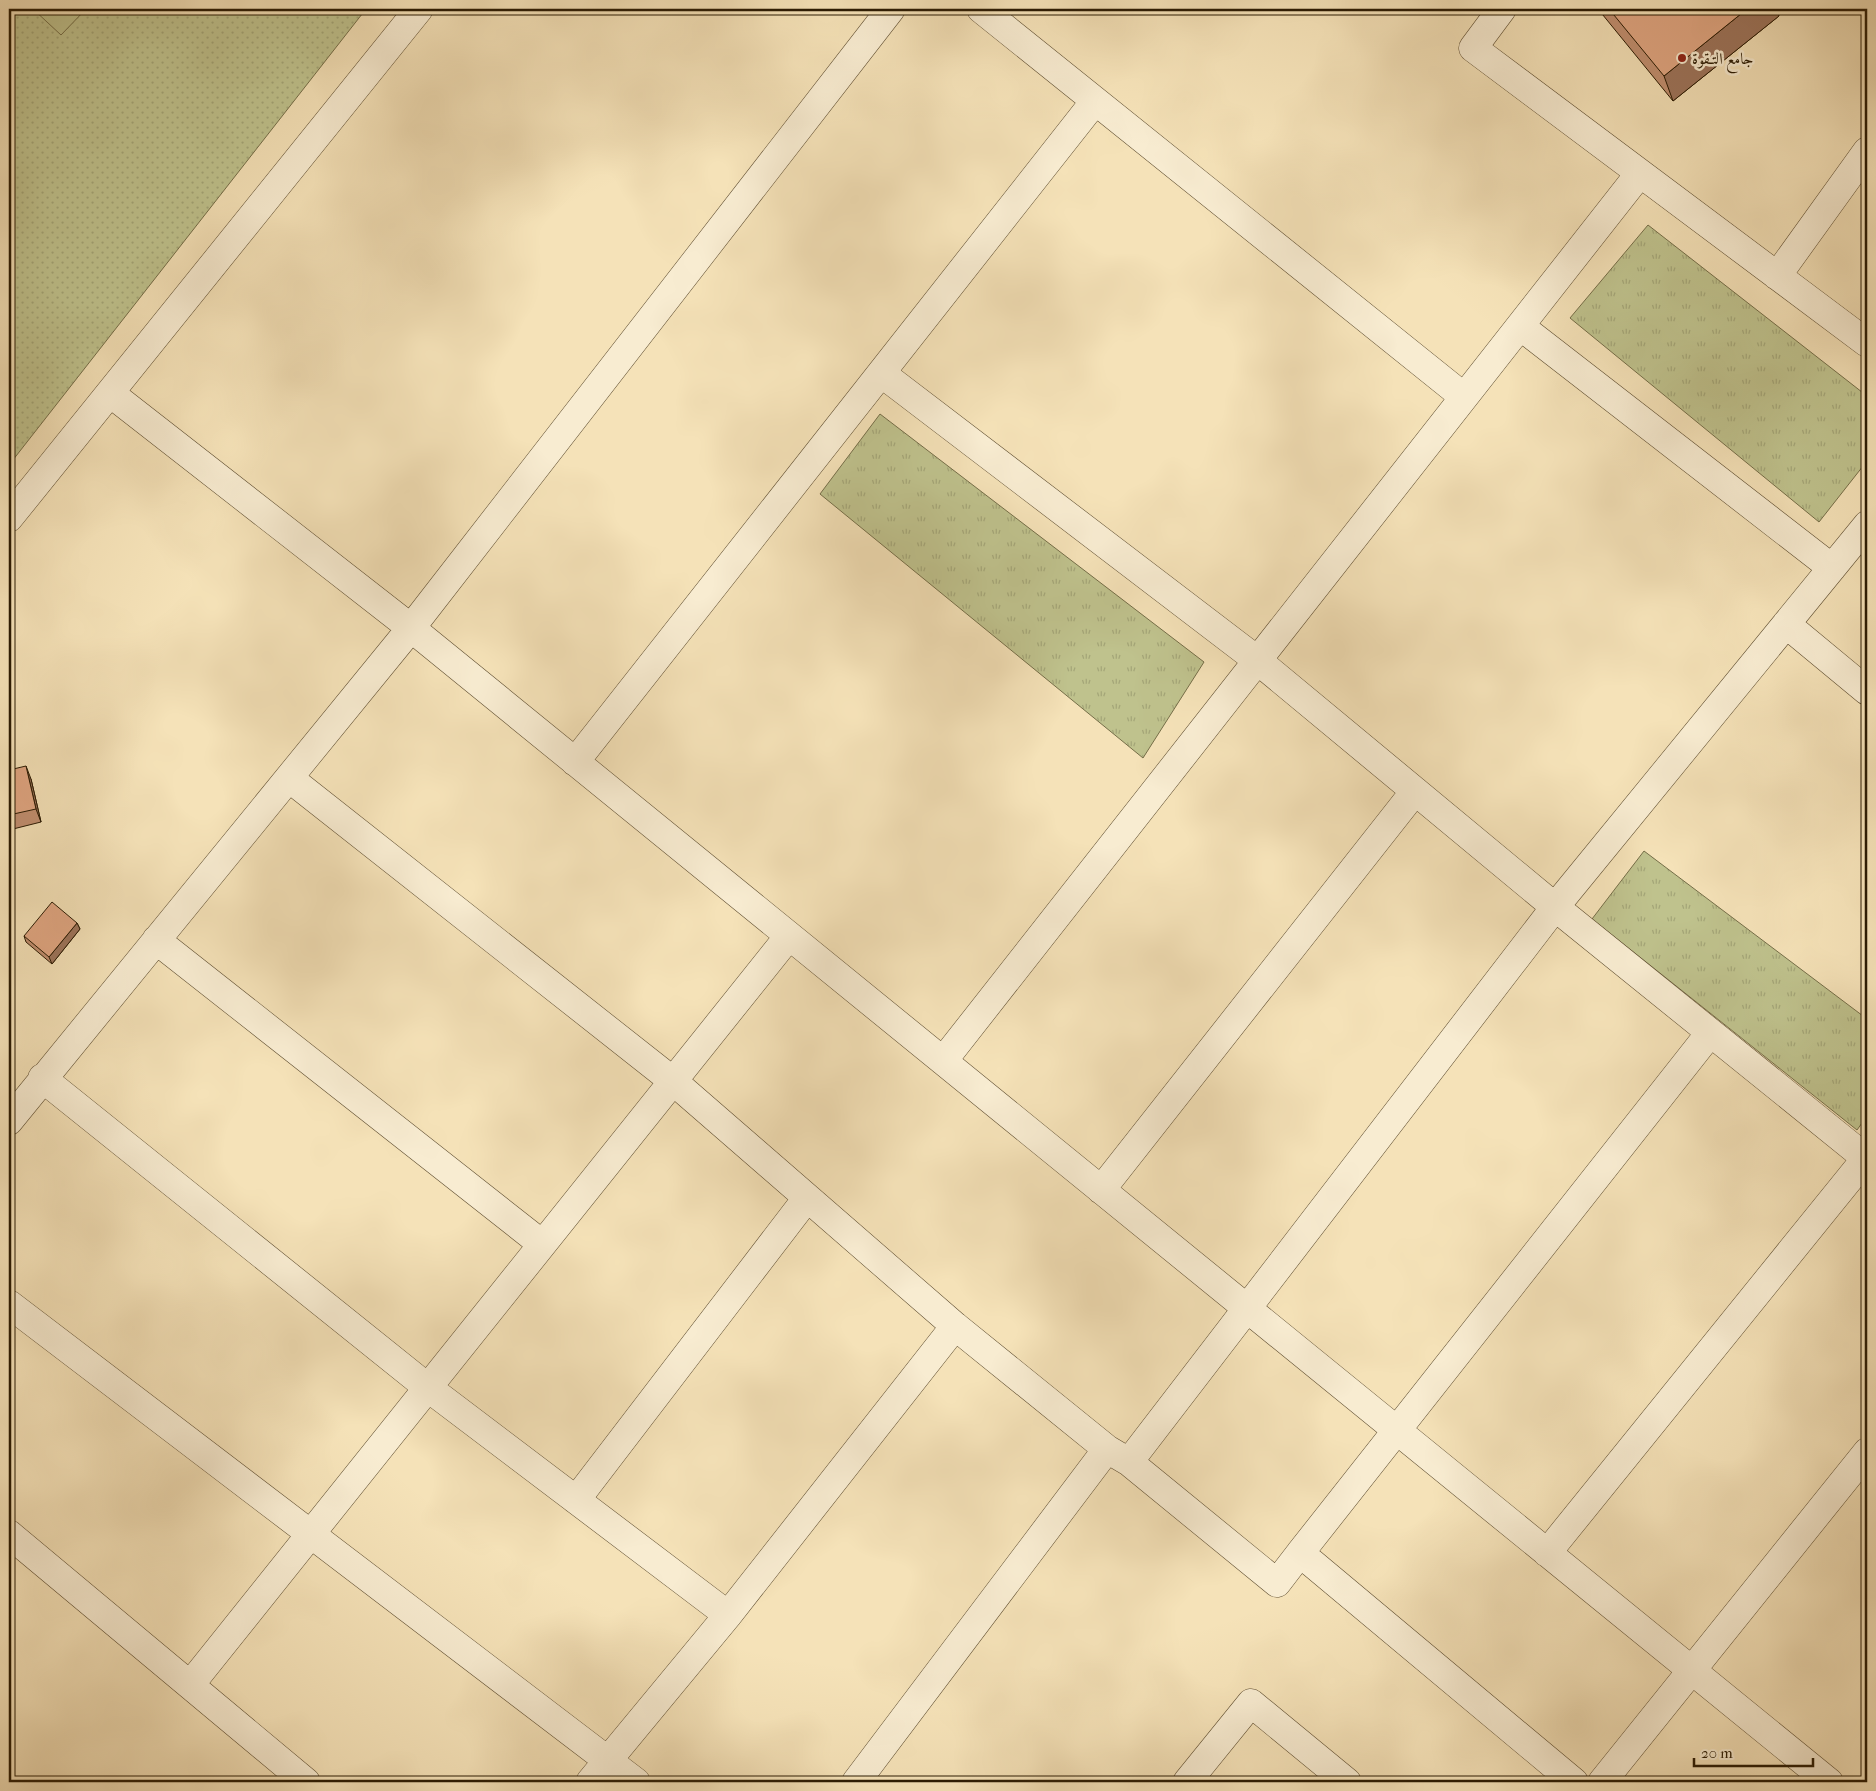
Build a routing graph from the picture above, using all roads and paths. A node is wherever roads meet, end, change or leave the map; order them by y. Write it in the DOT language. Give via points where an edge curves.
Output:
graph roads {
  1 [pos="418,9"];
  2 [pos="891,9"];
  3 [pos="981,9"];
  4 [pos="1502,9"];
  5 [pos="1095,101"];
  6 [pos="1867,151"];
  7 [pos="1640,173"];
  8 [pos="1777,276"];
  9 [pos="1520,326"];
  10 [pos="1867,343"];
  11 [pos="881,373"];
  12 [pos="110,393"];
  13 [pos="1464,397"];
  14 [pos="9,518"];
  15 [pos="1867,525"];
  16 [pos="1832,568"];
  17 [pos="1786,624"];
  18 [pos="411,628"];
  19 [pos="1257,660"];
  20 [pos="1867,690"];
  21 [pos="576,762"];
  22 [pos="289,778"];
  23 [pos="1415,792"];
  24 [pos="1555,907"];
  25 [pos="789,936"];
  26 [pos="156,940"];
  27 [pos="1710,1032"];
  28 [pos="943,1061"];
  29 [pos="42,1078"];
  30 [pos="673,1081"];
  31 [pos="9,1121"];
  32 [pos="1867,1158"];
  33 [pos="1101,1190"];
  34 [pos="807,1198"];
  35 [pos="542,1244"];
  36 [pos="9,1304"];
  37 [pos="1247,1309"];
  38 [pos="956,1326"];
  39 [pos="427,1388"];
  40 [pos="1397,1431"];
  41 [pos="1867,1452"];
  42 [pos="1118,1456"];
  43 [pos="576,1500"];
  44 [pos="9,1534"];
  45 [pos="311,1534"];
  46 [pos="1300,1553"];
  47 [pos="1547,1553"];
  48 [pos="728,1615"];
  49 [pos="1692,1671"];
  50 [pos="190,1685"];
  51 [pos="607,1760"];
  52 [pos="306,1782"];
  53 [pos="590,1782"];
  54 [pos="636,1782"];
  55 [pos="856,1782"];
  56 [pos="1187,1782"];
  57 [pos="1348,1782"];
  58 [pos="1574,1782"];
  59 [pos="1602,1782"];
  60 [pos="1829,1782"];
  1 -- 12 [label="street"];
  2 -- 18 [label="street"];
  3 -- 5 [label="street"];
  4 -- 7 [label="street" via="1473,48"];
  5 -- 11 [label="street"];
  5 -- 13 [label="street"];
  6 -- 8 [label="street"];
  7 -- 8 [label="street"];
  7 -- 9 [label="street"];
  8 -- 10 [label="street"];
  9 -- 13 [label="street"];
  9 -- 16 [label="street"];
  11 -- 19 [label="street"];
  11 -- 21 [label="street"];
  12 -- 14 [label="street"];
  12 -- 18 [label="street"];
  13 -- 19 [label="street"];
  15 -- 16 [label="street"];
  16 -- 17 [label="street"];
  17 -- 20 [label="street"];
  17 -- 24 [label="street"];
  18 -- 21 [label="street"];
  18 -- 22 [label="street"];
  19 -- 23 [label="street"];
  19 -- 28 [label="street"];
  21 -- 25 [label="street"];
  22 -- 26 [label="street"];
  22 -- 30 [label="street"];
  23 -- 24 [label="street"];
  23 -- 33 [label="street"];
  24 -- 27 [label="street"];
  24 -- 37 [label="street"];
  25 -- 28 [label="street"];
  25 -- 30 [label="street"];
  26 -- 29 [label="street"];
  26 -- 35 [label="street"];
  27 -- 32 [label="street"];
  27 -- 40 [label="street"];
  28 -- 33 [label="street"];
  29 -- 31 [label="street"];
  29 -- 39 [label="street"];
  30 -- 34 [label="street"];
  30 -- 35 [label="street"];
  32 -- 47 [label="street"];
  33 -- 37 [label="street"];
  34 -- 38 [label="street"];
  34 -- 43 [label="street"];
  35 -- 39 [label="street"];
  36 -- 45 [label="street"];
  37 -- 40 [label="street"];
  37 -- 42 [label="street"];
  38 -- 42 [label="street"];
  38 -- 48 [label="street"];
  39 -- 43 [label="street"];
  39 -- 45 [label="street"];
  40 -- 46 [label="street"];
  40 -- 47 [label="street"];
  41 -- 49 [label="street"];
  42 -- 46 [label="street" via="1277,1583"];
  42 -- 55 [label="street"];
  43 -- 48 [label="street"];
  44 -- 50 [label="street"];
  45 -- 50 [label="street"];
  45 -- 51 [label="street"];
  46 -- 58 [label="street"];
  47 -- 49 [label="street"];
  48 -- 51 [label="street"];
  49 -- 59 [label="street"];
  49 -- 60 [label="street"];
  50 -- 52 [label="street"];
  51 -- 53 [label="street"];
  51 -- 54 [label="street"];
  56 -- 57 [label="street" via="1251,1703"];
}
